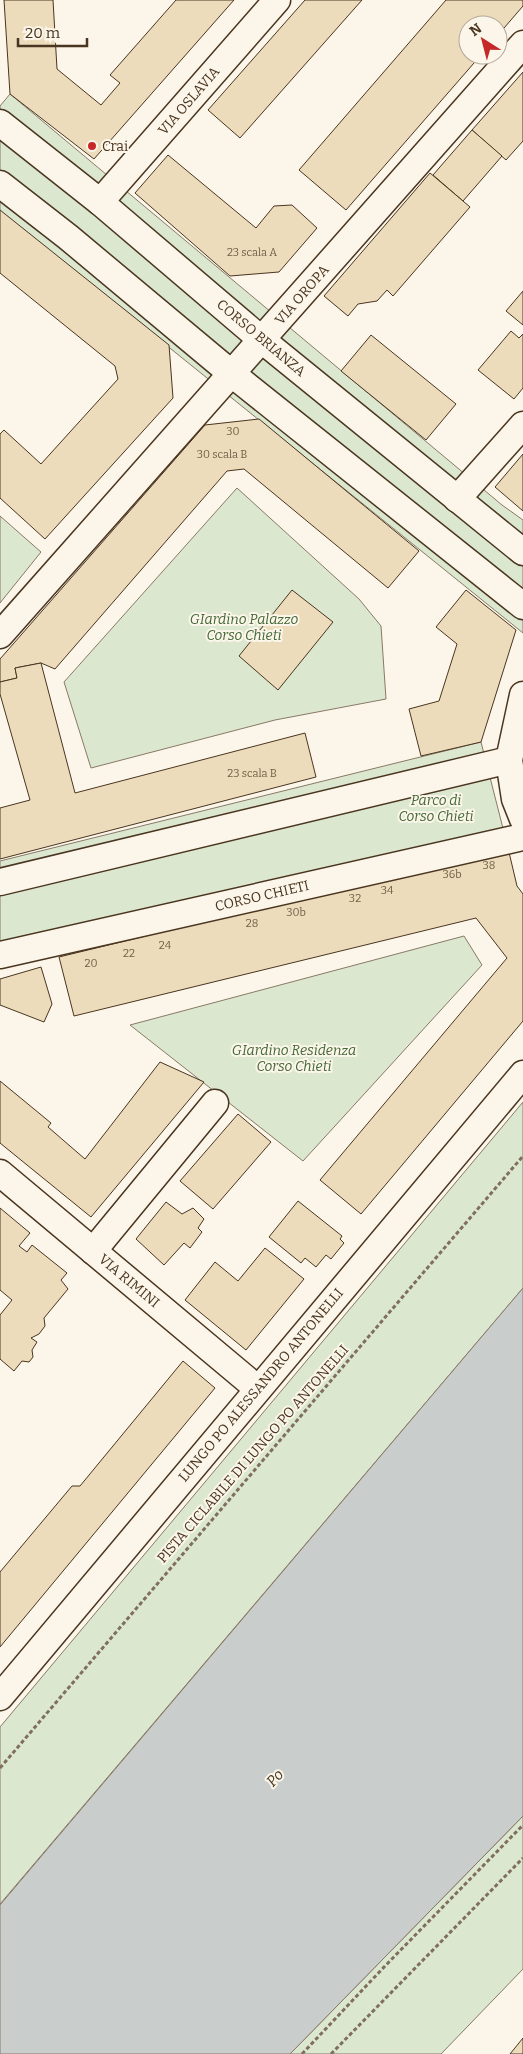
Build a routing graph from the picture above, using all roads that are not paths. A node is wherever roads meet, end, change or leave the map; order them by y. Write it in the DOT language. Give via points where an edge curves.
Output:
graph roads {
  1 [pos="277,0"];
  2 [pos="523,44"];
  3 [pos="0,123"];
  4 [pos="0,184"];
  5 [pos="100,202"];
  6 [pos="262,340"];
  7 [pos="232,374"];
  8 [pos="523,425"];
  9 [pos="457,499"];
  10 [pos="523,552"];
  11 [pos="523,606"];
  12 [pos="0,635"];
  13 [pos="523,695"];
  14 [pos="509,760"];
  15 [pos="523,819"];
  16 [pos="523,837"];
  17 [pos="0,882"];
  18 [pos="0,955"];
  19 [pos="523,1074"];
  20 [pos="215,1102"];
  21 [pos="0,1173"];
  22 [pos="93,1251"];
  23 [pos="258,1389"];
  24 [pos="0,1697"];
  1 -- 5 [label="street, VIA OSLAVIA"];
  2 -- 6 [label="street, VIA OROPA"];
  3 -- 5 [label="street, CORSO BRIANZA"];
  4 -- 7 [label="street"];
  5 -- 6 [label="street, CORSO BRIANZA"];
  6 -- 7 [label="street, VIA OROPA"];
  6 -- 9 [label="street, CORSO BRIANZA"];
  7 -- 11 [label="street"];
  7 -- 12 [label="street, VIA OROPA"];
  8 -- 9 [label="street"];
  9 -- 10 [label="street, CORSO BRIANZA"];
  13 -- 14 [label="street"];
  14 -- 15 [label="street" via="515,799"];
  14 -- 17 [label="street"];
  16 -- 18 [label="street, CORSO CHIETI"];
  19 -- 23 [label="street, LUNGO PO ALESSANDRO ANTONELLI"];
  20 -- 22 [label="street"];
  21 -- 22 [label="street, VIA RIMINI"];
  22 -- 23 [label="street, VIA RIMINI"];
  23 -- 24 [label="street, LUNGO PO ALESSANDRO ANTONELLI"];
}
